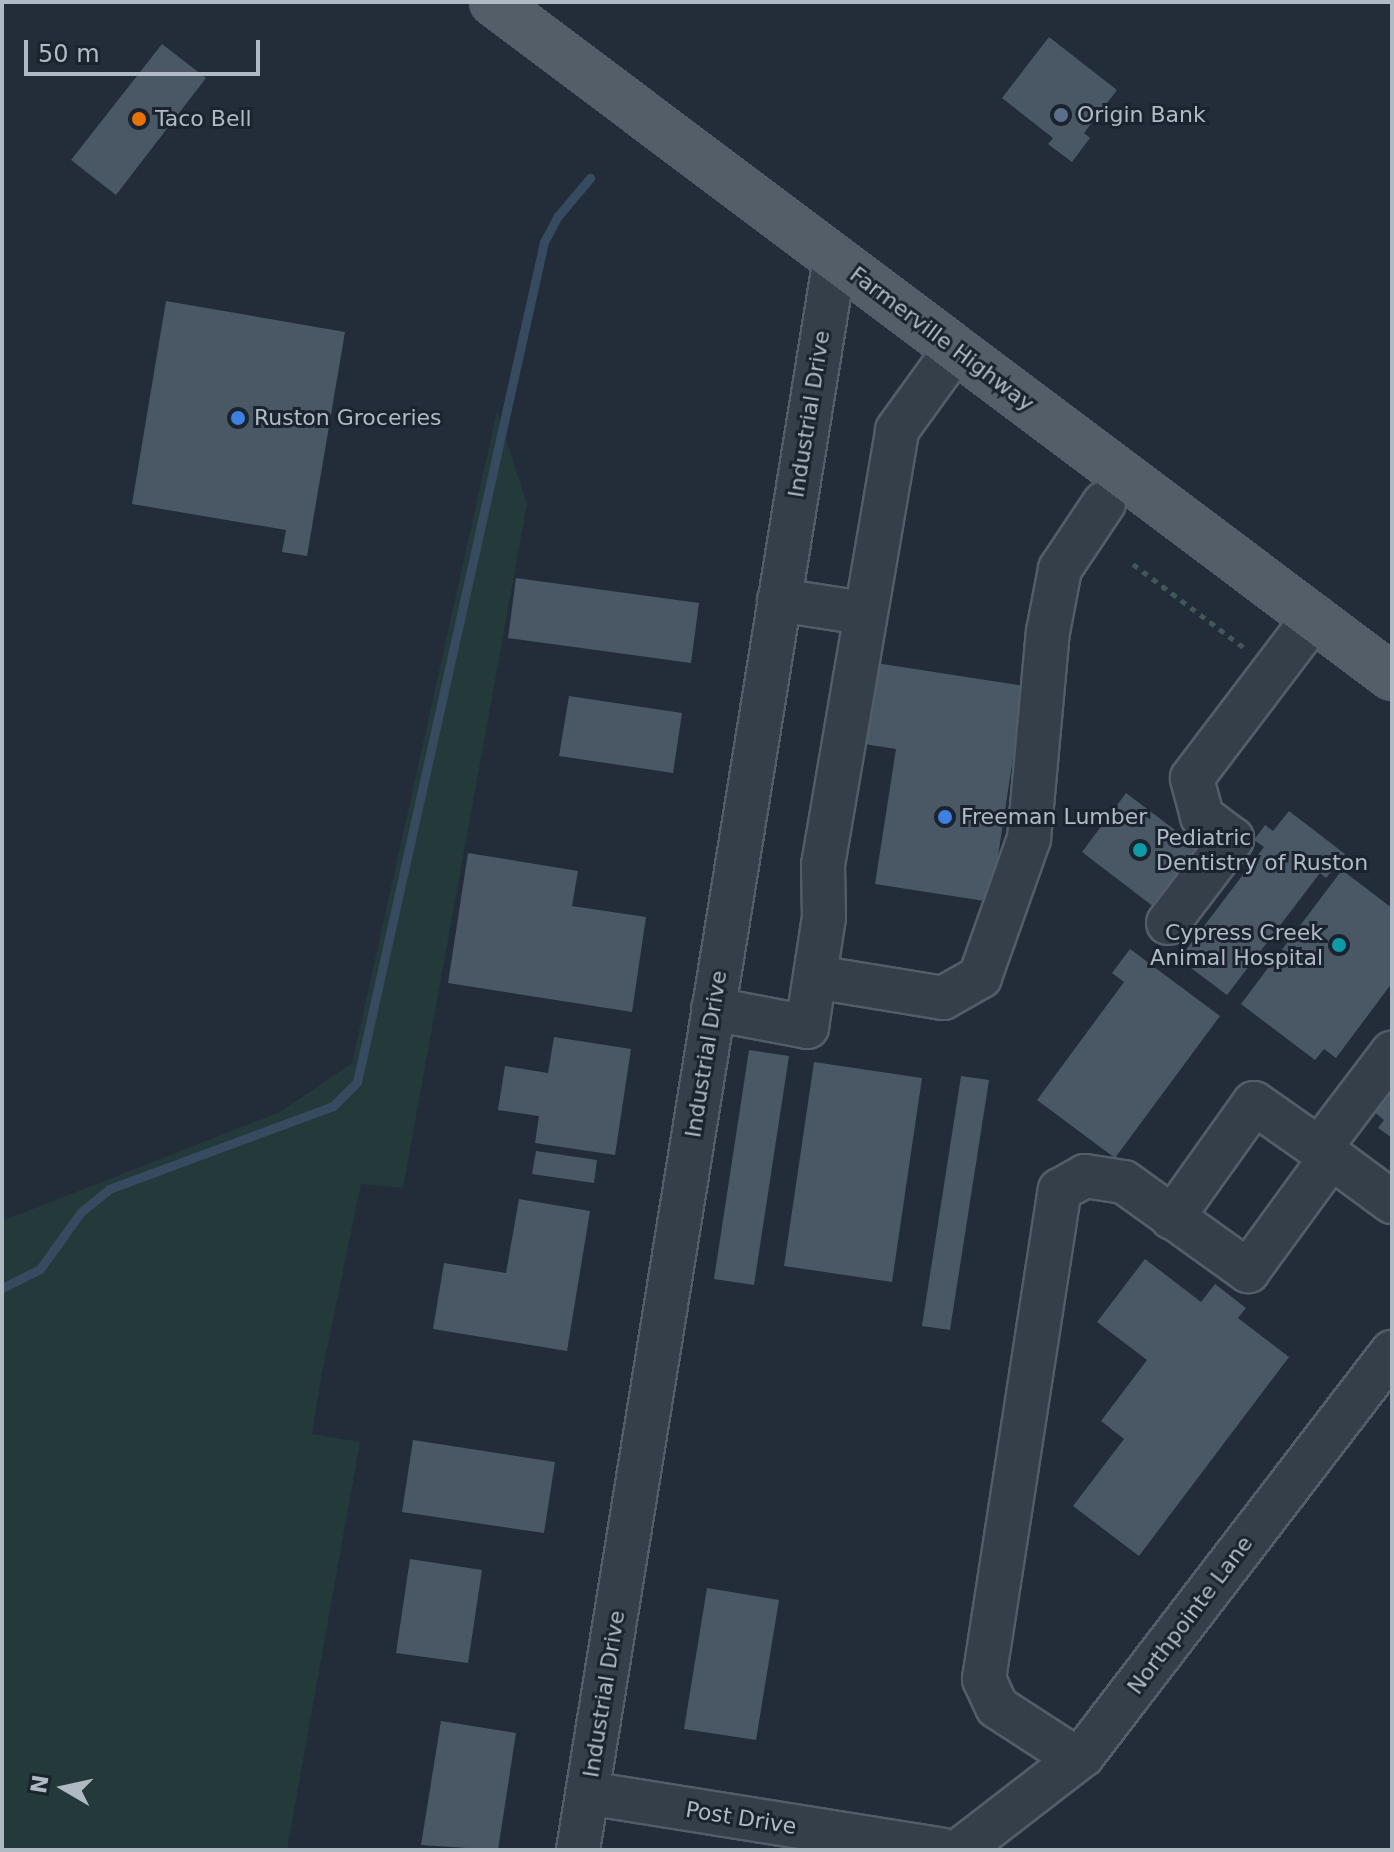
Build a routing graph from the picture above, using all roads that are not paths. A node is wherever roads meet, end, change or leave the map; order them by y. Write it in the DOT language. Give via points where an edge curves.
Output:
graph roads {
  1 [pos="493,2"];
  2 [pos="835,258"];
  3 [pos="955,350"];
  4 [pos="1104,503"];
  5 [pos="779,600"];
  6 [pos="863,613"];
  7 [pos="1314,617"];
  8 [pos="1392,677"];
  9 [pos="1168,923"];
  10 [pos="815,977"];
  11 [pos="713,1009"];
  12 [pos="1392,1053"];
  13 [pos="1325,1153"];
  14 [pos="1392,1202"];
  15 [pos="1172,1218"];
  16 [pos="1392,1352"];
  17 [pos="1077,1759"];
  18 [pos="588,1793"];
  19 [pos="578,1850"];
  20 [pos="942,1850"];
  21 [pos="960,1850"];
  1 -- 2 [label="main road, Farmerville Highway"];
  2 -- 3 [label="main road, Farmerville Highway"];
  2 -- 5 [label="street, Industrial Drive"];
  3 -- 6 [label="street" via="897,430"];
  3 -- 7 [label="main road, Farmerville Highway"];
  4 -- 10 [label="street" via="1060,569 1048,632 1029,839 980,977 943,998"];
  5 -- 6 [label="street"];
  5 -- 11 [label="street, Industrial Drive"];
  6 -- 10 [label="street" via="823,865 824,917"];
  7 -- 8 [label="main road, Farmerville Highway"];
  7 -- 9 [label="street" via="1192,778 1202,816 1232,839"];
  10 -- 11 [label="street" via="807,1027"];
  11 -- 18 [label="street, Industrial Drive"];
  12 -- 13 [label="street"];
  13 -- 14 [label="street"];
  13 -- 15 [label="street" via="1254,1103"];
  13 -- 15 [label="street" via="1248,1271"];
  15 -- 17 [label="street" via="1124,1182 1098,1176 1071,1181 1060,1190 1055,1205 984,1679 997,1707"];
  16 -- 17 [label="street, Northpointe Lane"];
  17 -- 21 [label="street, Northpointe Lane"];
  18 -- 19 [label="street, Industrial Drive"];
  18 -- 20 [label="street, Post Drive"];
}
